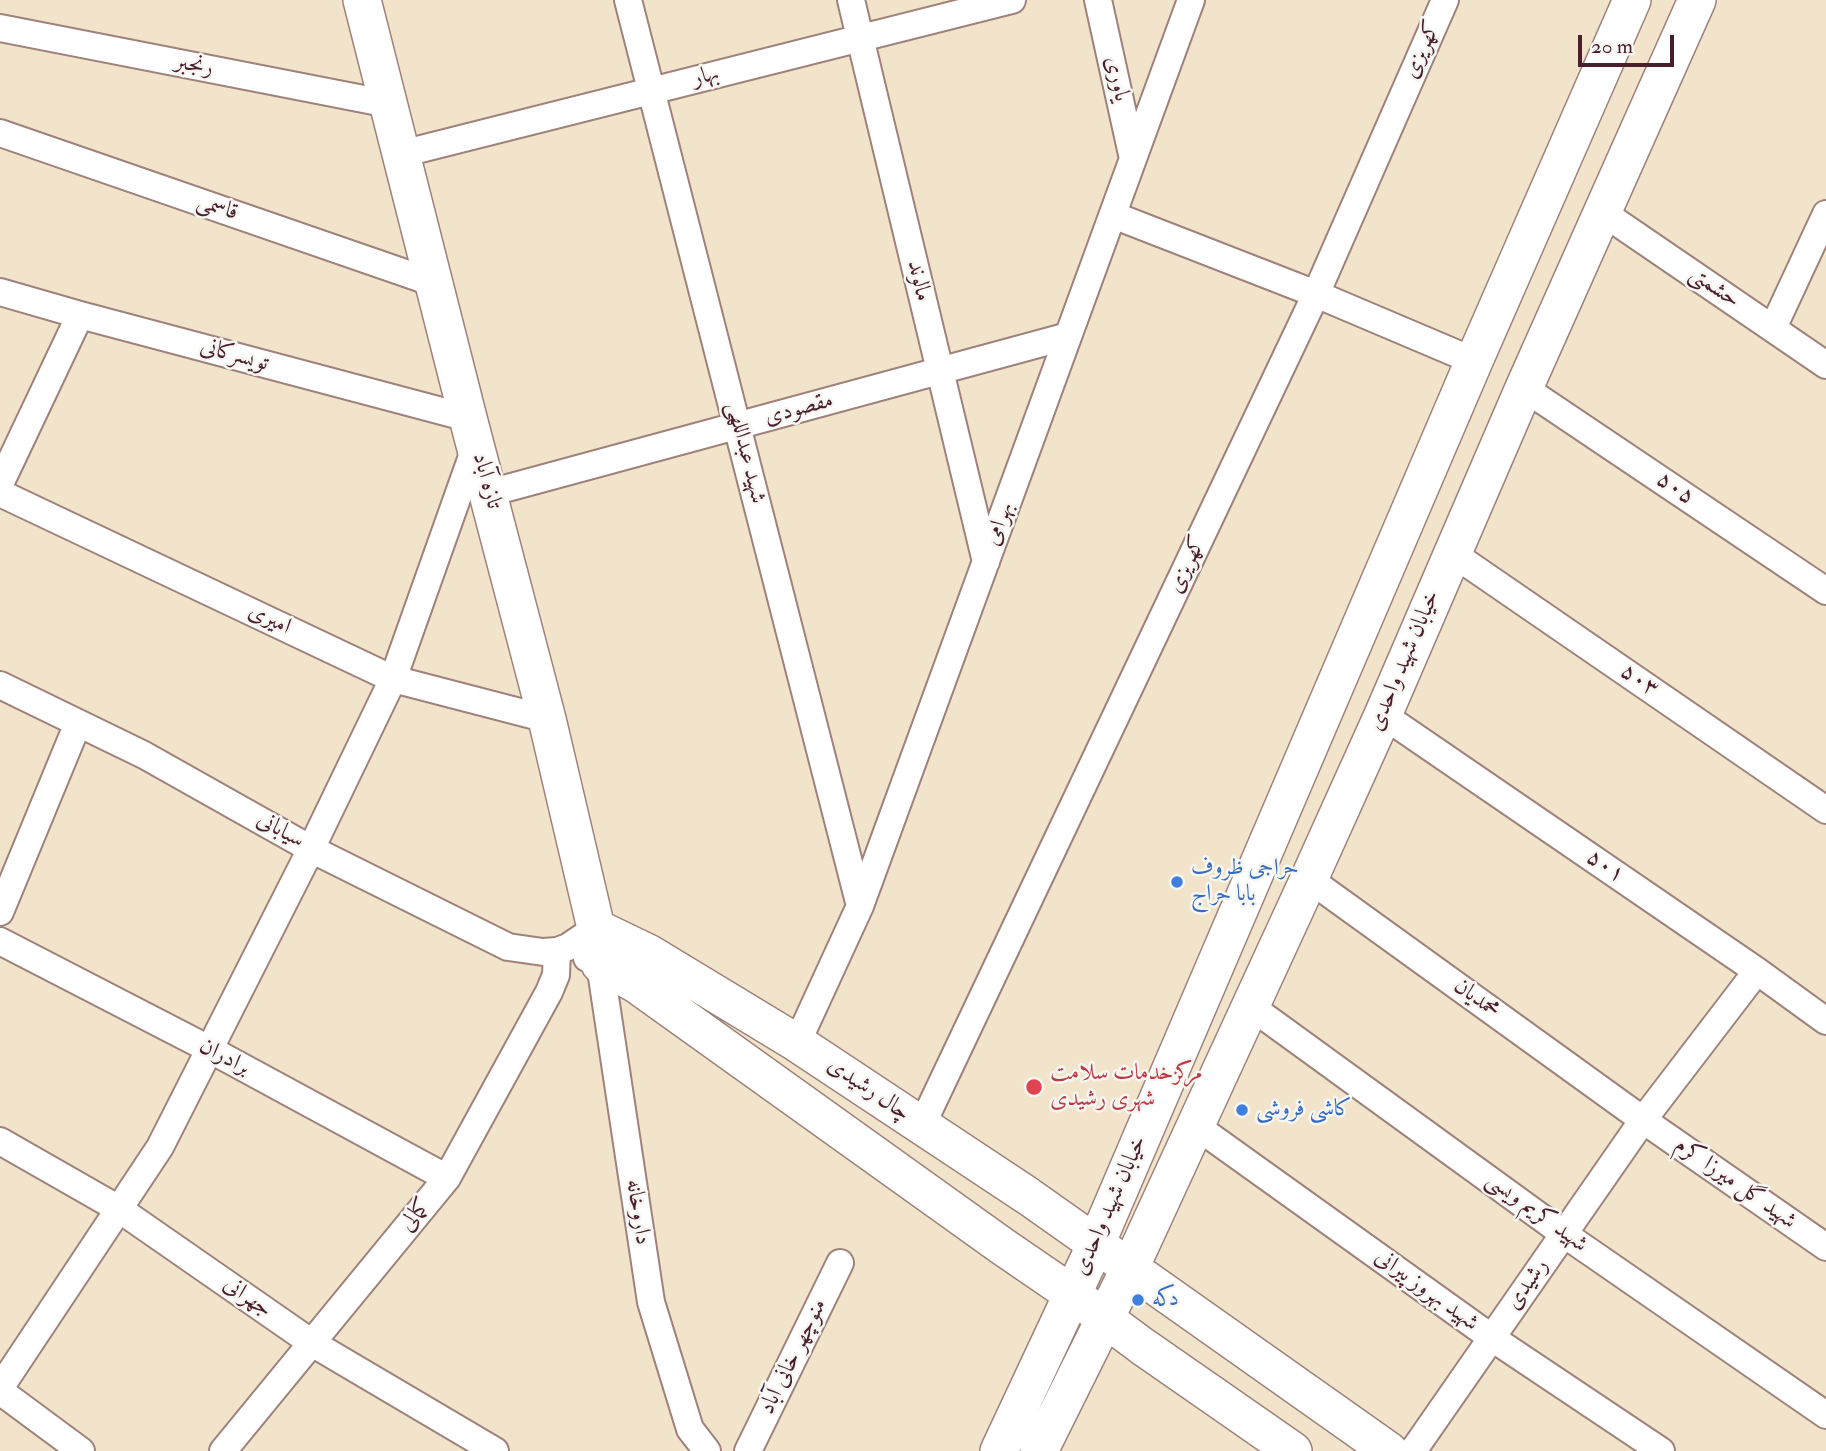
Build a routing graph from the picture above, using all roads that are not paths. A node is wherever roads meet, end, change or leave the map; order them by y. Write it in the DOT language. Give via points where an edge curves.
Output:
graph roads {
  1 [pos="362,0"];
  2 [pos="628,0"];
  3 [pos="851,0"];
  4 [pos="1012,0"];
  5 [pos="1098,0"];
  6 [pos="1191,0"];
  7 [pos="1445,0"];
  8 [pos="1632,0"];
  9 [pos="1697,0"];
  10 [pos="0,28"];
  11 [pos="860,38"];
  12 [pos="651,91"];
  13 [pos="388,104"];
  14 [pos="0,132"];
  15 [pos="401,155"];
  16 [pos="1133,159"];
  17 [pos="1602,212"];
  18 [pos="1826,214"];
  19 [pos="1113,215"];
  20 [pos="434,283"];
  21 [pos="0,292"];
  22 [pos="1316,294"];
  23 [pos="80,315"];
  24 [pos="1773,328"];
  25 [pos="1068,336"];
  26 [pos="1474,361"];
  27 [pos="1826,365"];
  28 [pos="940,371"];
  29 [pos="1524,388"];
  30 [pos="738,426"];
  31 [pos="472,432"];
  32 [pos="0,484"];
  33 [pos="0,493"];
  34 [pos="489,493"];
  35 [pos="1452,553"];
  36 [pos="986,562"];
  37 [pos="1826,591"];
  38 [pos="393,679"];
  39 [pos="0,685"];
  40 [pos="1383,715"];
  41 [pos="547,719"];
  42 [pos="78,723"];
  43 [pos="1826,810"];
  44 [pos="311,849"];
  45 [pos="1309,879"];
  46 [pos="860,906"];
  47 [pos="0,912"];
  48 [pos="0,941"];
  49 [pos="574,942"];
  50 [pos="600,964"];
  51 [pos="1757,971"];
  52 [pos="1250,1006"];
  53 [pos="1826,1021"];
  54 [pos="797,1043"];
  55 [pos="209,1049"];
  56 [pos="1643,1120"];
  57 [pos="1195,1126"];
  58 [pos="921,1127"];
  59 [pos="0,1141"];
  60 [pos="447,1178"];
  61 [pos="1028,1196"];
  62 [pos="119,1209"];
  63 [pos="1564,1234"];
  64 [pos="1096,1244"];
  65 [pos="1002,1246"];
  66 [pos="1826,1247"];
  67 [pos="840,1263"];
  68 [pos="1130,1268"];
  69 [pos="1072,1294"];
  70 [pos="1170,1296"];
  71 [pos="1106,1319"];
  72 [pos="1492,1338"];
  73 [pos="312,1343"];
  74 [pos="1142,1346"];
  75 [pos="0,1390"];
  76 [pos="1826,1415"];
  77 [pos="81,1451"];
  78 [pos="223,1451"];
  79 [pos="495,1451"];
  80 [pos="707,1451"];
  81 [pos="748,1451"];
  82 [pos="999,1451"];
  83 [pos="1039,1451"];
  84 [pos="1293,1451"];
  85 [pos="1389,1451"];
  86 [pos="1413,1451"];
  87 [pos="1661,1451"];
  1 -- 13 [label="main road, تازه آباد"];
  2 -- 12 [label="street, شهید عبداللهی"];
  3 -- 11 [label="street, مالوند"];
  4 -- 11 [label="street, بهار"];
  5 -- 16 [label="street, یاوری"];
  6 -- 16 [label="street, بهرامی"];
  7 -- 22 [label="street, کهریزی"];
  8 -- 26 [label="main road, خیابان شهید واحدی"];
  9 -- 17 [label="main road, خیابان شهید واحدی"];
  10 -- 13 [label="street, رنجبر"];
  11 -- 12 [label="street, بهار"];
  11 -- 28 [label="street, مالوند"];
  12 -- 15 [label="street, بهار"];
  12 -- 30 [label="street, شهید عبداللهی"];
  13 -- 15 [label="main road, تازه آباد"];
  14 -- 20 [label="street, قاسمی"];
  15 -- 20 [label="main road, تازه آباد"];
  16 -- 19 [label="street, بهرامی"];
  17 -- 24 [label="street, حشمتی"];
  17 -- 29 [label="main road, خیابان شهید واحدی"];
  18 -- 24 [label="street"];
  19 -- 22 [label="street"];
  19 -- 25 [label="street, بهرامی"];
  20 -- 31 [label="main road, تازه آباد"];
  21 -- 23 [label="street, تویسرکانی"];
  22 -- 26 [label="street"];
  22 -- 58 [label="street, کهریزی"];
  23 -- 31 [label="street, تویسرکانی"];
  23 -- 32 [label="street"];
  24 -- 27 [label="street, حشمتی"];
  25 -- 28 [label="street, مقصودی"];
  25 -- 36 [label="street, بهرامی"];
  26 -- 64 [label="main road, خیابان شهید واحدی"];
  28 -- 30 [label="street, مقصودی"];
  28 -- 36 [label="street, مالوند"];
  29 -- 35 [label="main road, خیابان شهید واحدی"];
  29 -- 37 [label="street, ۵۰۵"];
  30 -- 34 [label="street, مقصودی"];
  30 -- 46 [label="street, شهید عبداللهی"];
  31 -- 34 [label="main road, تازه آباد"];
  31 -- 38 [label="street"];
  33 -- 38 [label="street, امیری"];
  34 -- 41 [label="main road, تازه آباد"];
  35 -- 40 [label="main road, خیابان شهید واحدی"];
  35 -- 43 [label="street, ۵۰۳"];
  36 -- 46 [label="street, بهرامی"];
  38 -- 41 [label="street, امیری"];
  38 -- 44 [label="street"];
  39 -- 42 [label="street, سیابانی"];
  40 -- 45 [label="main road, خیابان شهید واحدی"];
  40 -- 51 [label="street, ۵۰۱"];
  41 -- 49 [label="main road, تازه آباد"];
  42 -- 44 [label="street, سیابانی"];
  42 -- 47 [label="street"];
  44 -- 49 [label="street, سیابانی" via="508,947 543,952"];
  44 -- 55 [label="street"];
  45 -- 52 [label="main road, خیابان شهید واحدی"];
  45 -- 56 [label="street, محمدیان"];
  46 -- 54 [label="street, بهرامی"];
  48 -- 55 [label="street, برادران"];
  49 -- 50 [label="main road, تازه آباد"];
  49 -- 54 [label="main road, چال رشیدی" via="650,954"];
  49 -- 60 [label="street, کمالی"];
  50 -- 65 [label="main road, چال رشیدی" via="636,984"];
  50 -- 80 [label="street, داروخانه" via="651,1302 690,1429"];
  51 -- 53 [label="street, ۵۰۱"];
  51 -- 56 [label="street, رشیدی"];
  52 -- 57 [label="main road, خیابان شهید واحدی"];
  52 -- 63 [label="street, شهید کریم ویسی"];
  54 -- 58 [label="main road, چال رشیدی"];
  55 -- 60 [label="street, برادران"];
  55 -- 62 [label="street" via="160,1147"];
  56 -- 63 [label="street, رشیدی"];
  56 -- 66 [label="street, شهید گل میرزا کرم"];
  57 -- 68 [label="main road, خیابان شهید واحدی"];
  57 -- 72 [label="street, شهید بهروز پیرانی"];
  58 -- 61 [label="main road, چال رشیدی"];
  59 -- 62 [label="street, جهرانی"];
  60 -- 73 [label="street, کمالی"];
  61 -- 64 [label="main road, چال رشیدی"];
  61 -- 65 [label="main road" via="1033,1206 1031,1230 1013,1244"];
  62 -- 73 [label="street, جهرانی"];
  62 -- 75 [label="street"];
  63 -- 72 [label="street, رشیدی"];
  63 -- 76 [label="street, شهید کریم ویسی"];
  64 -- 68 [label="main road, چال رشیدی"];
  64 -- 69 [label="main road, خیابان شهید واحدی"];
  65 -- 69 [label="main road, چال رشیدی"];
  67 -- 81 [label="street, منوچهر خانی آباد"];
  68 -- 70 [label="main road"];
  68 -- 71 [label="main road, خیابان شهید واحدی"];
  69 -- 71 [label="main road, چال رشیدی"];
  69 -- 82 [label="main road, خیابان شهید واحدی"];
  70 -- 74 [label="main road" via="1144,1308 1137,1327"];
  70 -- 85 [label="main road"];
  71 -- 74 [label="main road"];
  71 -- 83 [label="main road, خیابان شهید واحدی"];
  72 -- 86 [label="street, رشیدی"];
  72 -- 87 [label="street, شهید بهروز پیرانی"];
  73 -- 78 [label="street, کمالی"];
  73 -- 79 [label="street, جهرانی"];
  74 -- 84 [label="main road"];
  75 -- 77 [label="street"];
}
